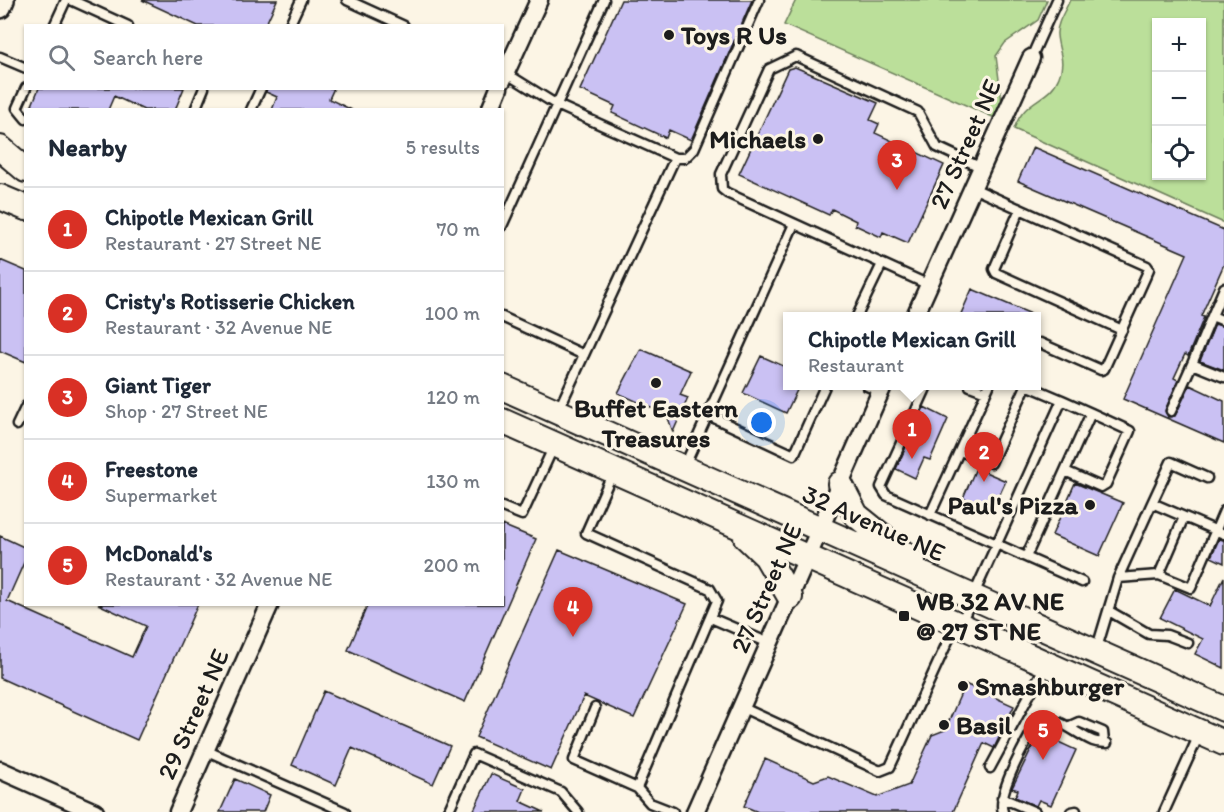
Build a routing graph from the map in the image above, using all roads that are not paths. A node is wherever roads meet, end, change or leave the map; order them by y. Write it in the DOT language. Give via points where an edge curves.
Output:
graph roads {
  1 [pos="3,0"];
  2 [pos="66,0"];
  3 [pos="71,0"];
  4 [pos="301,0"];
  5 [pos="347,0"];
  6 [pos="539,0"];
  7 [pos="604,0"];
  8 [pos="759,0"];
  9 [pos="1056,0"];
  10 [pos="0,7"];
  11 [pos="55,24"];
  12 [pos="125,24"];
  13 [pos="290,24"];
  14 [pos="400,24"];
  15 [pos="0,57"];
  16 [pos="1031,58"];
  17 [pos="24,67"];
  18 [pos="504,77"];
  19 [pos="504,79"];
  20 [pos="25,90"];
  21 [pos="203,90"];
  22 [pos="260,90"];
  23 [pos="498,90"];
  24 [pos="557,105"];
  25 [pos="196,108"];
  26 [pos="252,108"];
  27 [pos="491,108"];
  28 [pos="24,117"];
  29 [pos="0,148"];
  30 [pos="675,158"];
  31 [pos="24,168"];
  32 [pos="982,168"];
  33 [pos="0,170"];
  34 [pos="24,180"];
  35 [pos="973,188"];
  36 [pos="0,197"];
  37 [pos="24,207"];
  38 [pos="1020,209"];
  39 [pos="504,222"];
  40 [pos="794,224"];
  41 [pos="882,264"];
  42 [pos="929,285"];
  43 [pos="1224,288"];
  44 [pos="859,312"];
  45 [pos="917,312"];
  46 [pos="1212,316"];
  47 [pos="504,318"];
  48 [pos="1224,321"];
  49 [pos="1122,330"];
  50 [pos="1041,343"];
  51 [pos="584,355"];
  52 [pos="1192,364"];
  53 [pos="1224,377"];
  54 [pos="504,388"];
  55 [pos="823,390"];
  56 [pos="876,390"];
  57 [pos="925,390"];
  58 [pos="987,390"];
  59 [pos="1025,390"];
  60 [pos="1037,390"];
  61 [pos="1062,400"];
  62 [pos="24,410"];
  63 [pos="558,411"];
  64 [pos="1172,411"];
  65 [pos="1091,413"];
  66 [pos="708,415"];
  67 [pos="504,422"];
  68 [pos="17,425"];
  69 [pos="555,444"];
  70 [pos="960,451"];
  71 [pos="684,468"];
  72 [pos="613,471"];
  73 [pos="1065,471"];
  74 [pos="1207,478"];
  75 [pos="840,484"];
  76 [pos="1152,503"];
  77 [pos="504,508"];
  78 [pos="1224,511"];
  79 [pos="930,515"];
  80 [pos="1184,517"];
  81 [pos="734,525"];
  82 [pos="819,530"];
  83 [pos="1220,532"];
  84 [pos="997,544"];
  85 [pos="1026,557"];
  86 [pos="807,558"];
  87 [pos="1159,575"];
  88 [pos="1119,578"];
  89 [pos="1082,582"];
  90 [pos="940,583"];
  91 [pos="790,597"];
  92 [pos="973,598"];
  93 [pos="269,606"];
  94 [pos="1109,611"];
  95 [pos="711,618"];
  96 [pos="960,626"];
  97 [pos="1188,643"];
  98 [pos="770,644"];
  99 [pos="1095,652"];
  100 [pos="1046,663"];
  101 [pos="741,707"];
  102 [pos="595,708"];
  103 [pos="1224,709"];
  104 [pos="1201,732"];
  105 [pos="1106,742"];
  106 [pos="1224,743"];
  107 [pos="205,750"];
  108 [pos="990,768"];
  109 [pos="0,770"];
  110 [pos="637,788"];
  111 [pos="1002,798"];
  112 [pos="1076,811"];
  113 [pos="95,812"];
  114 [pos="178,812"];
  115 [pos="345,812"];
  116 [pos="448,812"];
  117 [pos="578,812"];
  118 [pos="673,812"];
  119 [pos="695,812"];
  120 [pos="1003,812"];
  121 [pos="1035,812"];
  122 [pos="1071,812"];
  123 [pos="1164,812"];
  1 -- 10 [label="street"];
  2 -- 11 [label="lane"];
  3 -- 12 [label="lane"];
  4 -- 13 [label="lane"];
  5 -- 14 [label="lane"];
  6 -- 18 [label="street"];
  7 -- 24 [label="lane"];
  8 -- 30 [label="lane" via="694,149 685,158"];
  9 -- 16 [label="lane"];
  15 -- 17 [label="lane"];
  16 -- 32 [label="street, 27 Street NE"];
  19 -- 24 [label="lane"];
  20 -- 28 [label="lane" via="17,108"];
  21 -- 25 [label="lane"];
  22 -- 26 [label="lane"];
  23 -- 27 [label="street"];
  24 -- 30 [label="lane"];
  24 -- 39 [label="lane"];
  29 -- 31 [label="main road"];
  30 -- 51 [label="lane"];
  32 -- 35 [label="street, 27 Street NE"];
  32 -- 40 [label="lane" via="937,147 918,112 796,56 769,69 720,181 727,194"];
  33 -- 34 [label="main road"];
  35 -- 38 [label="lane"];
  35 -- 42 [label="street, 27 Street NE"];
  36 -- 37 [label="main road"];
  38 -- 49 [label="lane" via="994,269 996,273"];
  38 -- 49 [label="lane" via="1147,266"];
  40 -- 41 [label="lane"];
  40 -- 66 [label="lane"];
  41 -- 42 [label="lane"];
  41 -- 44 [label="lane"];
  42 -- 45 [label="street, 27 Street NE"];
  43 -- 46 [label="lane"];
  46 -- 48 [label="lane"];
  46 -- 52 [label="lane"];
  47 -- 51 [label="lane"];
  49 -- 50 [label="lane" via="1101,370"];
  51 -- 63 [label="lane"];
  52 -- 53 [label="lane"];
  52 -- 64 [label="lane"];
  54 -- 63 [label="main road, 32 Avenue NE"];
  55 -- 66 [label="lane" via="794,455"];
  56 -- 75 [label="street, 27 Street NE"];
  57 -- 79 [label="lane" via="881,487 886,495"];
  58 -- 70 [label="lane"];
  59 -- 70 [label="lane" via="991,463"];
  60 -- 61 [label="lane"];
  61 -- 65 [label="lane"];
  61 -- 84 [label="lane"];
  62 -- 68 [label="lane"];
  63 -- 71 [label="main road, 32 Avenue NE"];
  65 -- 73 [label="lane"];
  65 -- 73 [label="lane" via="1130,431 1106,484 1101,486"];
  66 -- 71 [label="lane"];
  67 -- 69 [label="main road"];
  69 -- 72 [label="main road"];
  69 -- 77 [label="lane" via="522,515"];
  70 -- 79 [label="lane"];
  71 -- 82 [label="main road, 32 Avenue NE"];
  72 -- 81 [label="main road"];
  72 -- 95 [label="lane" via="586,533 710,589 717,601"];
  73 -- 85 [label="lane"];
  74 -- 76 [label="lane" via="1171,462"];
  75 -- 82 [label="street, 27 Street NE"];
  75 -- 90 [label="main road" via="856,515"];
  76 -- 80 [label="lane"];
  76 -- 88 [label="lane"];
  78 -- 83 [label="lane"];
  79 -- 84 [label="lane"];
  80 -- 83 [label="lane"];
  80 -- 87 [label="lane"];
  81 -- 86 [label="main road"];
  81 -- 91 [label="main road" via="766,556"];
  82 -- 86 [label="street, 27 Street NE"];
  82 -- 90 [label="main road, 32 Avenue NE"];
  83 -- 87 [label="lane" via="1191,588"];
  84 -- 85 [label="lane"];
  84 -- 92 [label="lane"];
  85 -- 89 [label="lane"];
  86 -- 91 [label="street, 27 Street NE"];
  86 -- 96 [label="main road"];
  87 -- 88 [label="lane"];
  88 -- 94 [label="lane"];
  90 -- 92 [label="main road, 32 Avenue NE"];
  91 -- 98 [label="street, 27 Street NE"];
  92 -- 96 [label="lane"];
  92 -- 99 [label="main road, 32 Avenue NE"];
  93 -- 107 [label="street, 29 Street NE"];
  94 -- 97 [label="lane" via="1149,634 1167,634"];
  94 -- 99 [label="lane"];
  95 -- 98 [label="lane"];
  95 -- 110 [label="lane"];
  96 -- 100 [label="main road"];
  96 -- 101 [label="lane" via="953,630 890,767 880,771"];
  98 -- 101 [label="street, 27 Street NE"];
  99 -- 103 [label="main road, 32 Avenue NE"];
  100 -- 104 [label="main road"];
  100 -- 108 [label="lane"];
  101 -- 119 [label="street, 27 Street NE"];
  102 -- 110 [label="lane" via="574,760"];
  104 -- 106 [label="main road"];
  104 -- 123 [label="lane"];
  105 -- 111 [label="lane" via="1103,732 1079,722 1070,726 1039,720"];
  107 -- 114 [label="street, 29 Street NE"];
  107 -- 115 [label="lane"];
  109 -- 113 [label="street"];
  110 -- 118 [label="lane" via="650,803"];
  111 -- 120 [label="lane"];
  111 -- 121 [label="lane"];
  112 -- 122 [label="lane"];
  116 -- 117 [label="lane" via="474,754 561,792"];
}
